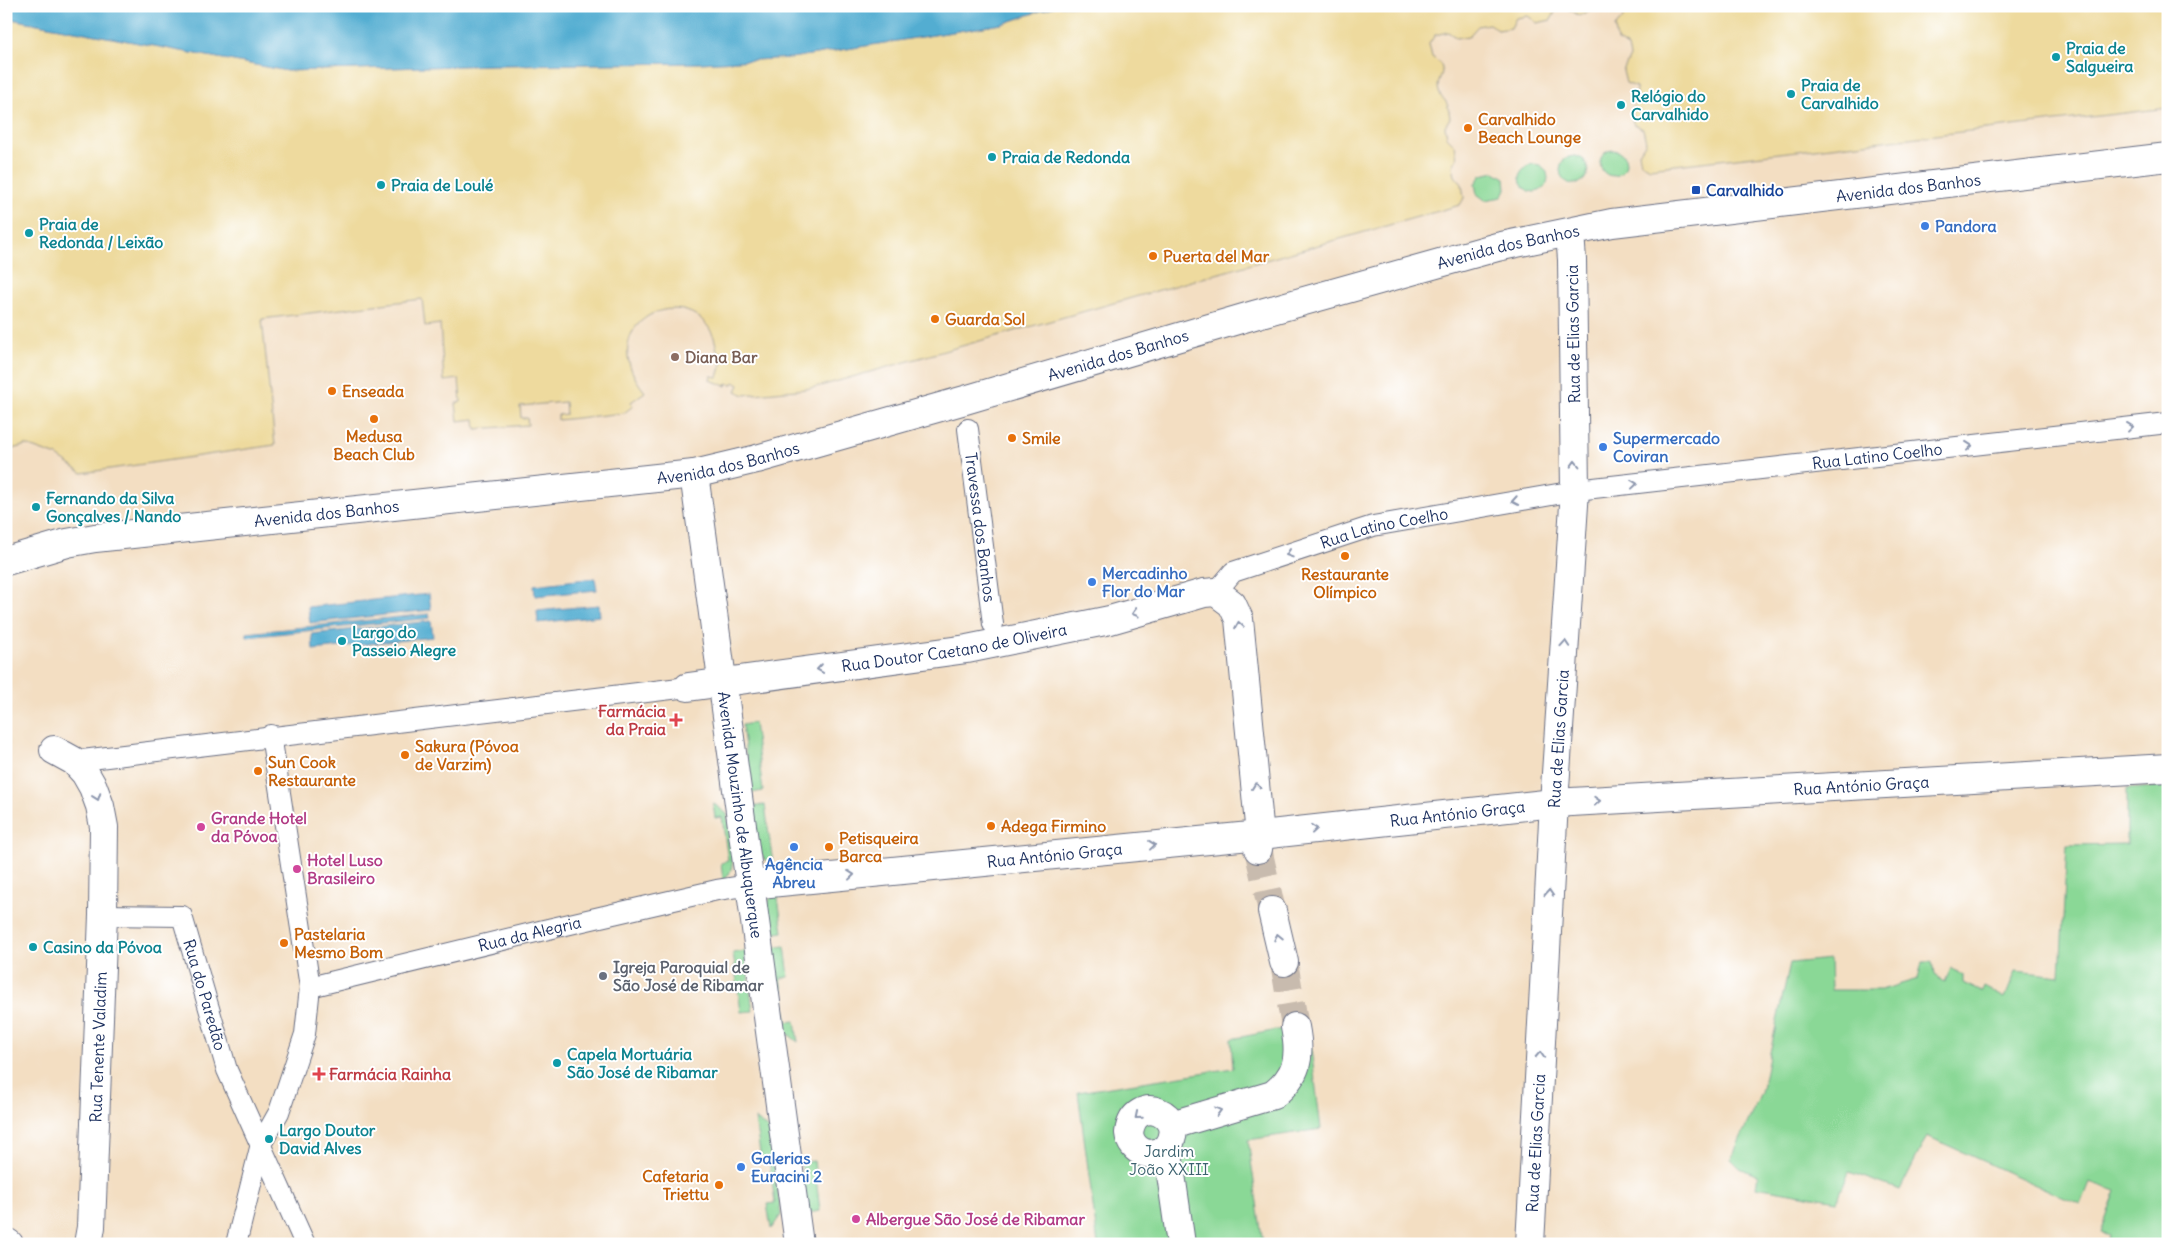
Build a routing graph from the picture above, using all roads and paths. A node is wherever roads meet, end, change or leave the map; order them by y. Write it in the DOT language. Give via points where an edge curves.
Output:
graph roads {
  1 [pos="2168,157"];
  2 [pos="1570,233"];
  3 [pos="2168,423"];
  4 [pos="968,430"];
  5 [pos="694,474"];
  6 [pos="1585,489"];
  7 [pos="1563,492"];
  8 [pos="67,543"];
  9 [pos="6,544"];
  10 [pos="6,561"];
  11 [pos="1216,592"];
  12 [pos="994,624"];
  13 [pos="722,682"];
  14 [pos="688,687"];
  15 [pos="271,735"];
  16 [pos="64,755"];
  17 [pos="2168,768"];
  18 [pos="1554,803"];
  19 [pos="1259,842"];
  20 [pos="750,885"];
  21 [pos="1272,911"];
  22 [pos="103,915"];
  23 [pos="1284,962"];
  24 [pos="310,986"];
  25 [pos="1295,1027"];
  26 [pos="261,1144"];
  27 [pos="88,1244"];
  28 [pos="236,1244"];
  29 [pos="305,1244"];
  30 [pos="799,1244"];
  31 [pos="1181,1244"];
  32 [pos="1530,1244"];
  1 -- 2 [label="street, Avenida dos Banhos" via="1612,223"];
  2 -- 5 [label="street, Avenida dos Banhos" via="1478,252 965,400"];
  18 -- 2 [label="street, Rua de Elias Garcia, one-way" via="1575,490"];
  6 -- 3 [label="street, Rua Latino Coelho, one-way"];
  4 -- 12 [label="street, Travessa dos Banhos"];
  5 -- 8 [label="street, Avenida dos Banhos"];
  5 -- 13 [label="street, Avenida Mouzinho de Albuquerque"];
  7 -- 11 [label="street, Rua Latino Coelho, one-way" via="1373,526 1233,572"];
  8 -- 9 [label="street, Avenida dos Banhos"];
  8 -- 10 [label="street, Avenida dos Banhos"];
  11 -- 13 [label="street, Rua Doutor Caetano de Oliveira, one-way" via="1110,620 967,649"];
  19 -- 11 [label="street, one-way" via="1238,619 1232,604"];
  13 -- 14 [label="street, Rua Doutor Caetano de Oliveira"];
  13 -- 20 [label="street, Avenida Mouzinho de Albuquerque"];
  14 -- 15 [label="street"];
  15 -- 16 [label="street" via="221,744"];
  15 -- 24 [label="street"];
  16 -- 22 [label="street, Rua Tenente Valadim, one-way" via="85,773 100,806 104,827"];
  18 -- 17 [label="street, Rua António Graça, one-way"];
  19 -- 18 [label="street, Rua António Graça, one-way"];
  32 -- 18 [label="street, Rua de Elias Garcia, one-way"];
  20 -- 19 [label="street, Rua António Graça, one-way"];
  20 -- 24 [label="street, Rua da Alegria" via="717,890"];
  20 -- 30 [label="street, Avenida Mouzinho de Albuquerque"];
  23 -- 21 [label="street, one-way"];
  22 -- 26 [label="street, Rua do Paredão" via="182,916 227,1070"];
  22 -- 27 [label="street, Rua Tenente Valadim"];
  24 -- 26 [label="street" via="305,1034 279,1112"];
  31 -- 25 [label="street, one-way" via="1170,1136 1272,1095 1284,1086 1297,1061 1299,1048"];
  26 -- 28 [label="street"];
  26 -- 29 [label="street"];
}
